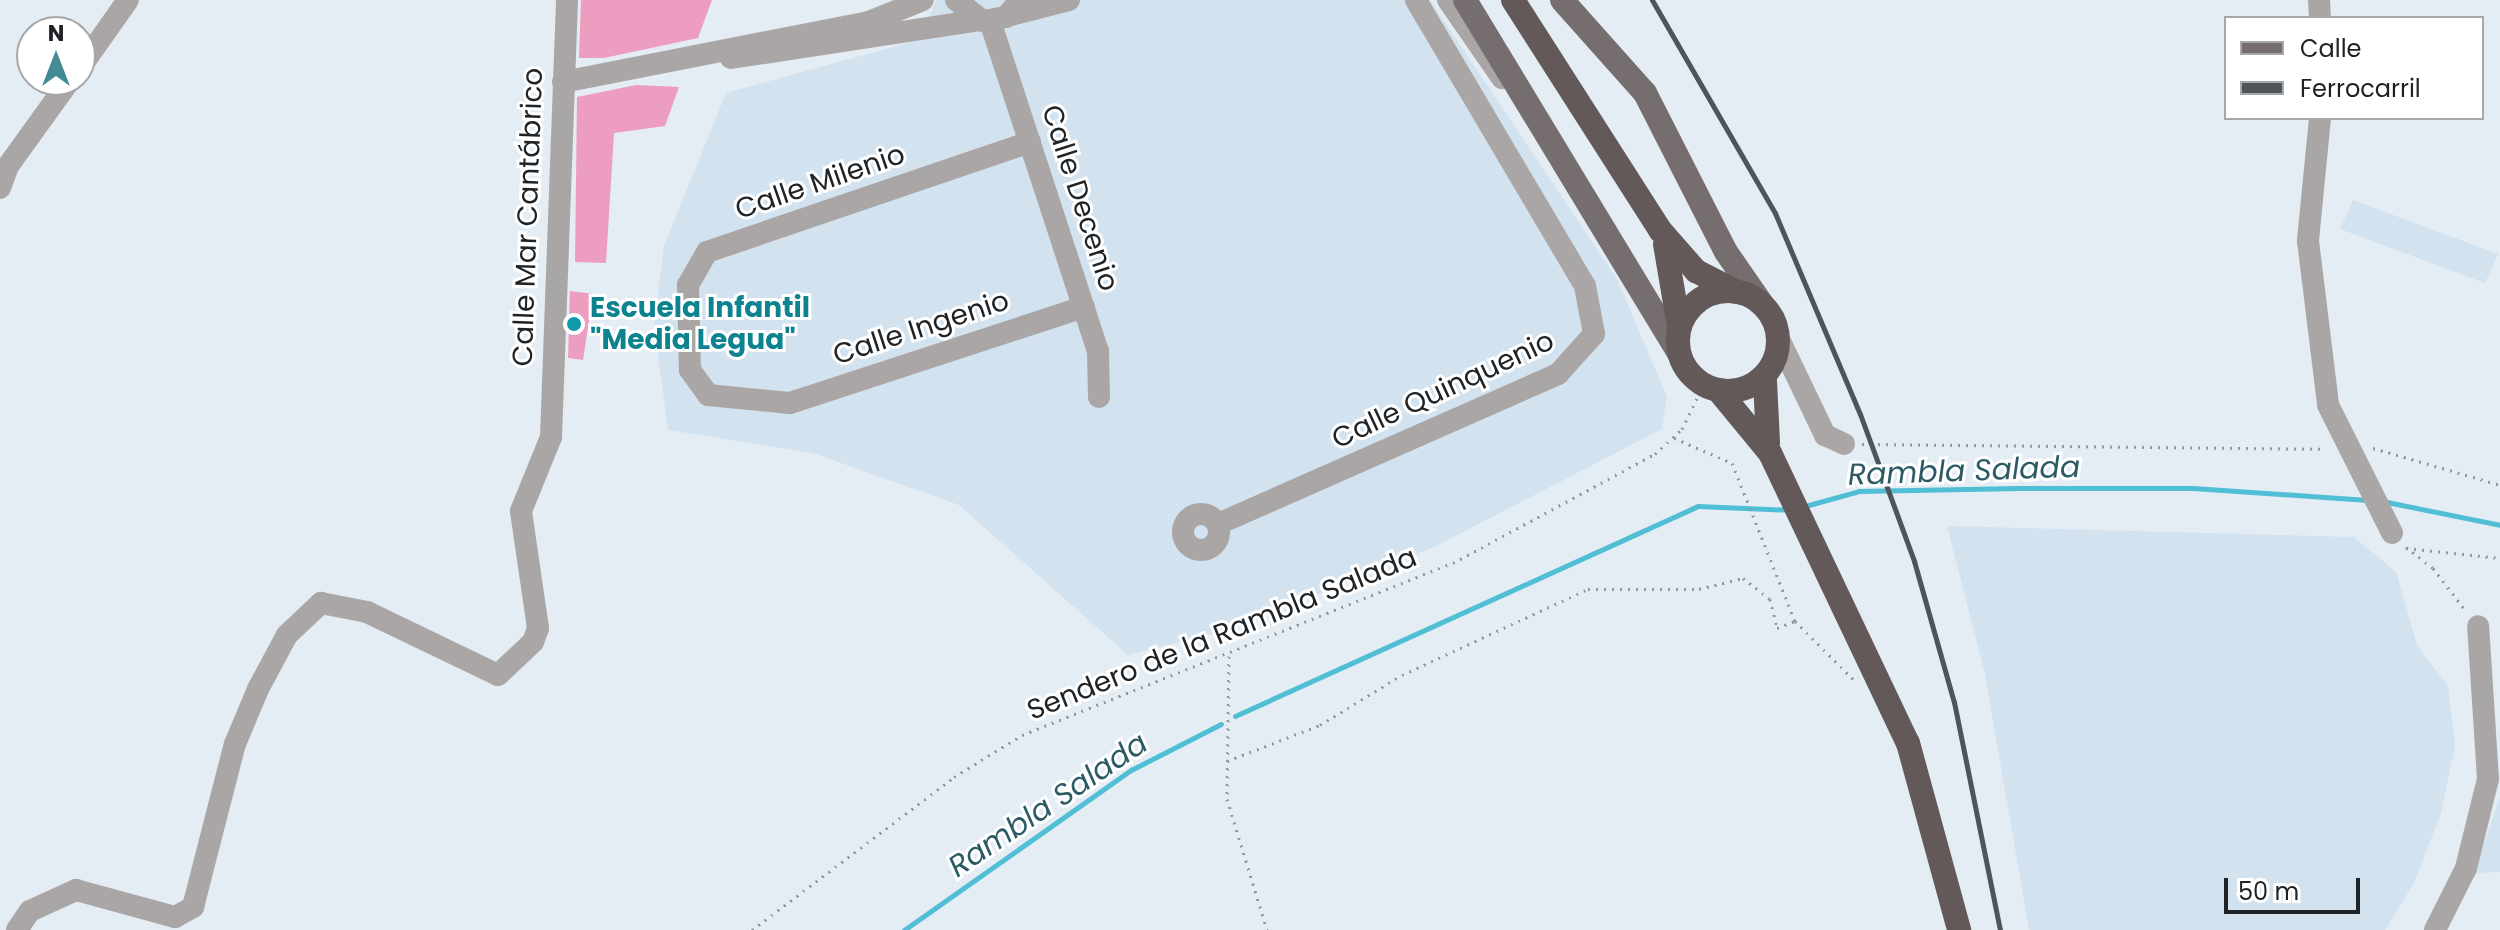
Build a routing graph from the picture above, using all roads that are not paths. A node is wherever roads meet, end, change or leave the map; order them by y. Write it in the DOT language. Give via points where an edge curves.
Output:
graph roads {
  1 [pos="128,0"];
  2 [pos="567,0"];
  3 [pos="923,0"];
  4 [pos="956,0"];
  5 [pos="1069,0"];
  6 [pos="1416,0"];
  7 [pos="1448,0"];
  8 [pos="1465,0"];
  9 [pos="1513,0"];
  10 [pos="1562,0"];
  11 [pos="999,14"];
  12 [pos="96,45"];
  13 [pos="690,58"];
  14 [pos="563,82"];
  15 [pos="58,96"];
  16 [pos="2320,120"];
  17 [pos="1543,132"];
  18 [pos="1030,142"];
  19 [pos="0,188"];
  20 [pos="1660,230"];
  21 [pos="1737,292"];
  22 [pos="1762,304"];
  23 [pos="1084,307"];
  24 [pos="689,327"];
  25 [pos="1679,327"];
  26 [pos="1778,337"];
  27 [pos="1679,354"];
  28 [pos="1766,376"];
  29 [pos="1796,380"];
  30 [pos="1710,387"];
  31 [pos="1099,397"];
  32 [pos="1844,444"];
  33 [pos="1770,453"];
  34 [pos="1218,524"];
  35 [pos="2399,540"];
  36 [pos="2478,626"];
  37 [pos="17,930"];
  38 [pos="1959,930"];
  39 [pos="2435,930"];
  1 -- 12 [label="street"];
  2 -- 14 [label="street, Calle Mar Cantábrico"];
  3 -- 13 [label="street" via="869,22"];
  4 -- 11 [label="street"];
  5 -- 11 [label="street"];
  6 -- 34 [label="street, Calle Quinquenio" via="1585,286 1594,334 1558,374"];
  7 -- 17 [label="street"];
  8 -- 17 [label="main road"];
  9 -- 20 [label="highway"];
  10 -- 22 [label="main road" via="1645,93 1726,252"];
  11 -- 13 [label="street" via="760,58"];
  11 -- 18 [label="street, Calle Decenio"];
  13 -- 14 [label="street"];
  14 -- 37 [label="street, Calle Mar Cantábrico" via="551,437 521,511 538,628 514,668 498,675 481,670 367,612 321,603 287,635 253,703 193,907 175,917 76,890 30,911"];
  15 -- 19 [label="street" via="8,166"];
  16 -- 35 [label="street" via="2308,241 2328,405 2358,477"];
  17 -- 27 [label="main road"];
  18 -- 23 [label="street, Calle Decenio"];
  18 -- 24 [label="street, Calle Milenio" via="707,252 688,285"];
  20 -- 21 [label="highway" via="1696,271"];
  20 -- 25 [label="highway"];
  21 -- 22 [label="highway"];
  21 -- 25 [label="highway" via="1702,298"];
  22 -- 26 [label="highway"];
  23 -- 24 [label="street, Calle Ingenio" via="770,405 708,395 696,384"];
  23 -- 31 [label="street, Calle Decenio" via="1098,351"];
  25 -- 27 [label="highway"];
  26 -- 28 [label="highway"];
  26 -- 29 [label="street"];
  27 -- 30 [label="highway"];
  28 -- 29 [label="street"];
  28 -- 30 [label="highway" via="1746,388"];
  28 -- 33 [label="highway"];
  29 -- 32 [label="street" via="1828,439"];
  30 -- 33 [label="highway"];
  33 -- 38 [label="highway" via="1920,774"];
  36 -- 39 [label="street" via="2488,779 2466,868"];
}
